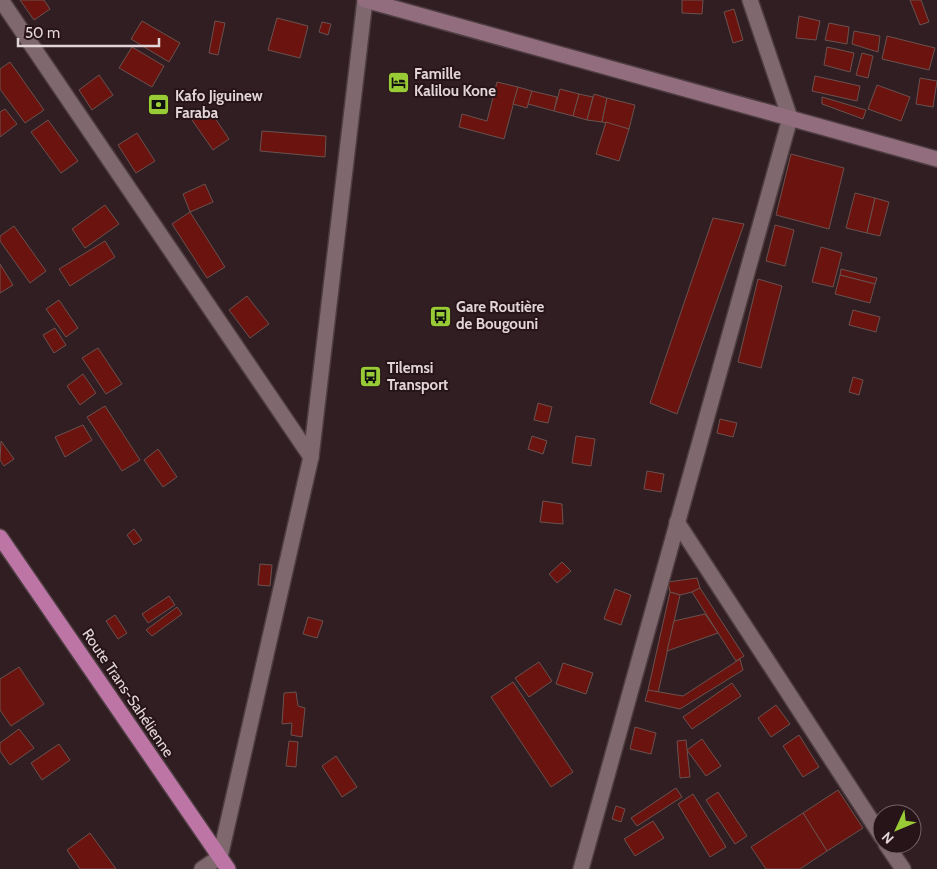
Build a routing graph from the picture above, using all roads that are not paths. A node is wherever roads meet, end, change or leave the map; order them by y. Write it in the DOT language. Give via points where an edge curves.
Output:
graph roads {
  1 [pos="1,0"];
  2 [pos="365,0"];
  3 [pos="750,0"];
  4 [pos="790,118"];
  5 [pos="937,159"];
  6 [pos="311,457"];
  7 [pos="677,522"];
  8 [pos="0,537"];
  9 [pos="872,822"];
  10 [pos="892,854"];
  11 [pos="224,863"];
  12 [pos="202,869"];
  13 [pos="581,869"];
  14 [pos="902,869"];
  1 -- 6 [label="street"];
  2 -- 4 [label="street"];
  2 -- 6 [label="street"];
  3 -- 4 [label="street"];
  4 -- 5 [label="street"];
  4 -- 7 [label="street"];
  6 -- 11 [label="street"];
  7 -- 9 [label="street"];
  7 -- 13 [label="street"];
  8 -- 11 [label="highway, Route Trans-Sahélienne"];
  10 -- 14 [label="street"];
  11 -- 12 [label="street"];
}
